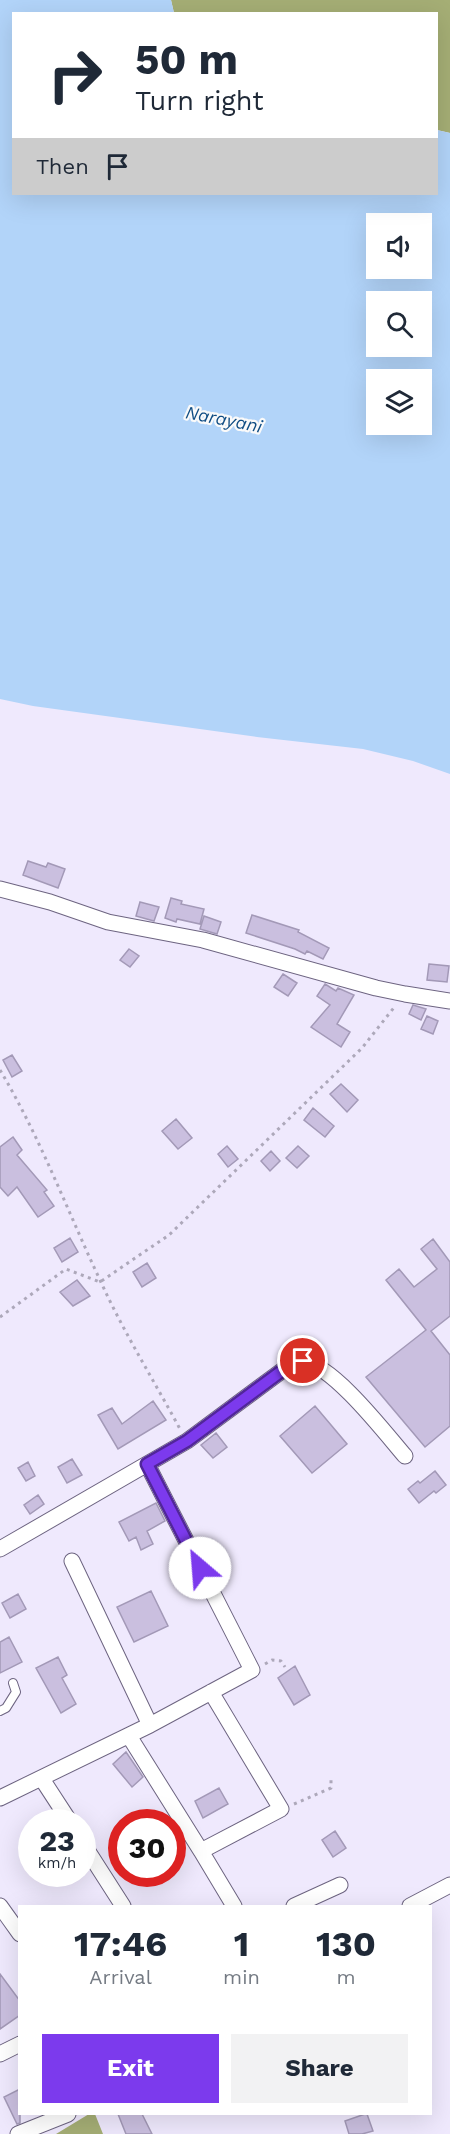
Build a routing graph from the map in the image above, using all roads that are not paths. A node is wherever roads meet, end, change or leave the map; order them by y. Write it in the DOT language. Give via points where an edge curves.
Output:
graph roads {
  1 [pos="0,889"];
  2 [pos="450,1001"];
  3 [pos="405,1456"];
  4 [pos="147,1464"];
  5 [pos="0,1549"];
  6 [pos="72,1561"];
  7 [pos="13,1683"];
  8 [pos="211,1692"];
  9 [pos="0,1711"];
  10 [pos="150,1725"];
  11 [pos="129,1736"];
  12 [pos="42,1779"];
  13 [pos="0,1798"];
  14 [pos="62,1809"];
  15 [pos="201,1851"];
  16 [pos="96,1864"];
  17 [pos="340,1885"];
  18 [pos="450,1885"];
  19 [pos="122,1905"];
  20 [pos="233,1905"];
  21 [pos="296,1905"];
  22 [pos="412,1905"];
  23 [pos="0,1906"];
  24 [pos="18,1931"];
  25 [pos="18,2045"];
  26 [pos="0,2054"];
  27 [pos="66,2115"];
  28 [pos="18,2134"];
  1 -- 2 [label="street" via="108,922 203,940 405,994"];
  3 -- 4 [label="street" via="335,1379 303,1361 287,1367 187,1441"];
  4 -- 5 [label="street"];
  4 -- 8 [label="street" via="252,1670"];
  6 -- 10 [label="street"];
  7 -- 9 [label="lane" via="16,1692"];
  8 -- 10 [label="street"];
  8 -- 15 [label="street" via="281,1809"];
  10 -- 11 [label="street"];
  11 -- 12 [label="street"];
  11 -- 15 [label="street"];
  12 -- 13 [label="street"];
  12 -- 14 [label="street"];
  15 -- 20 [label="street"];
  16 -- 19 [label="street"];
  17 -- 21 [label="street"];
  18 -- 22 [label="street"];
  23 -- 24 [label="street"];
  25 -- 26 [label="street"];
  27 -- 28 [label="street"];
}
